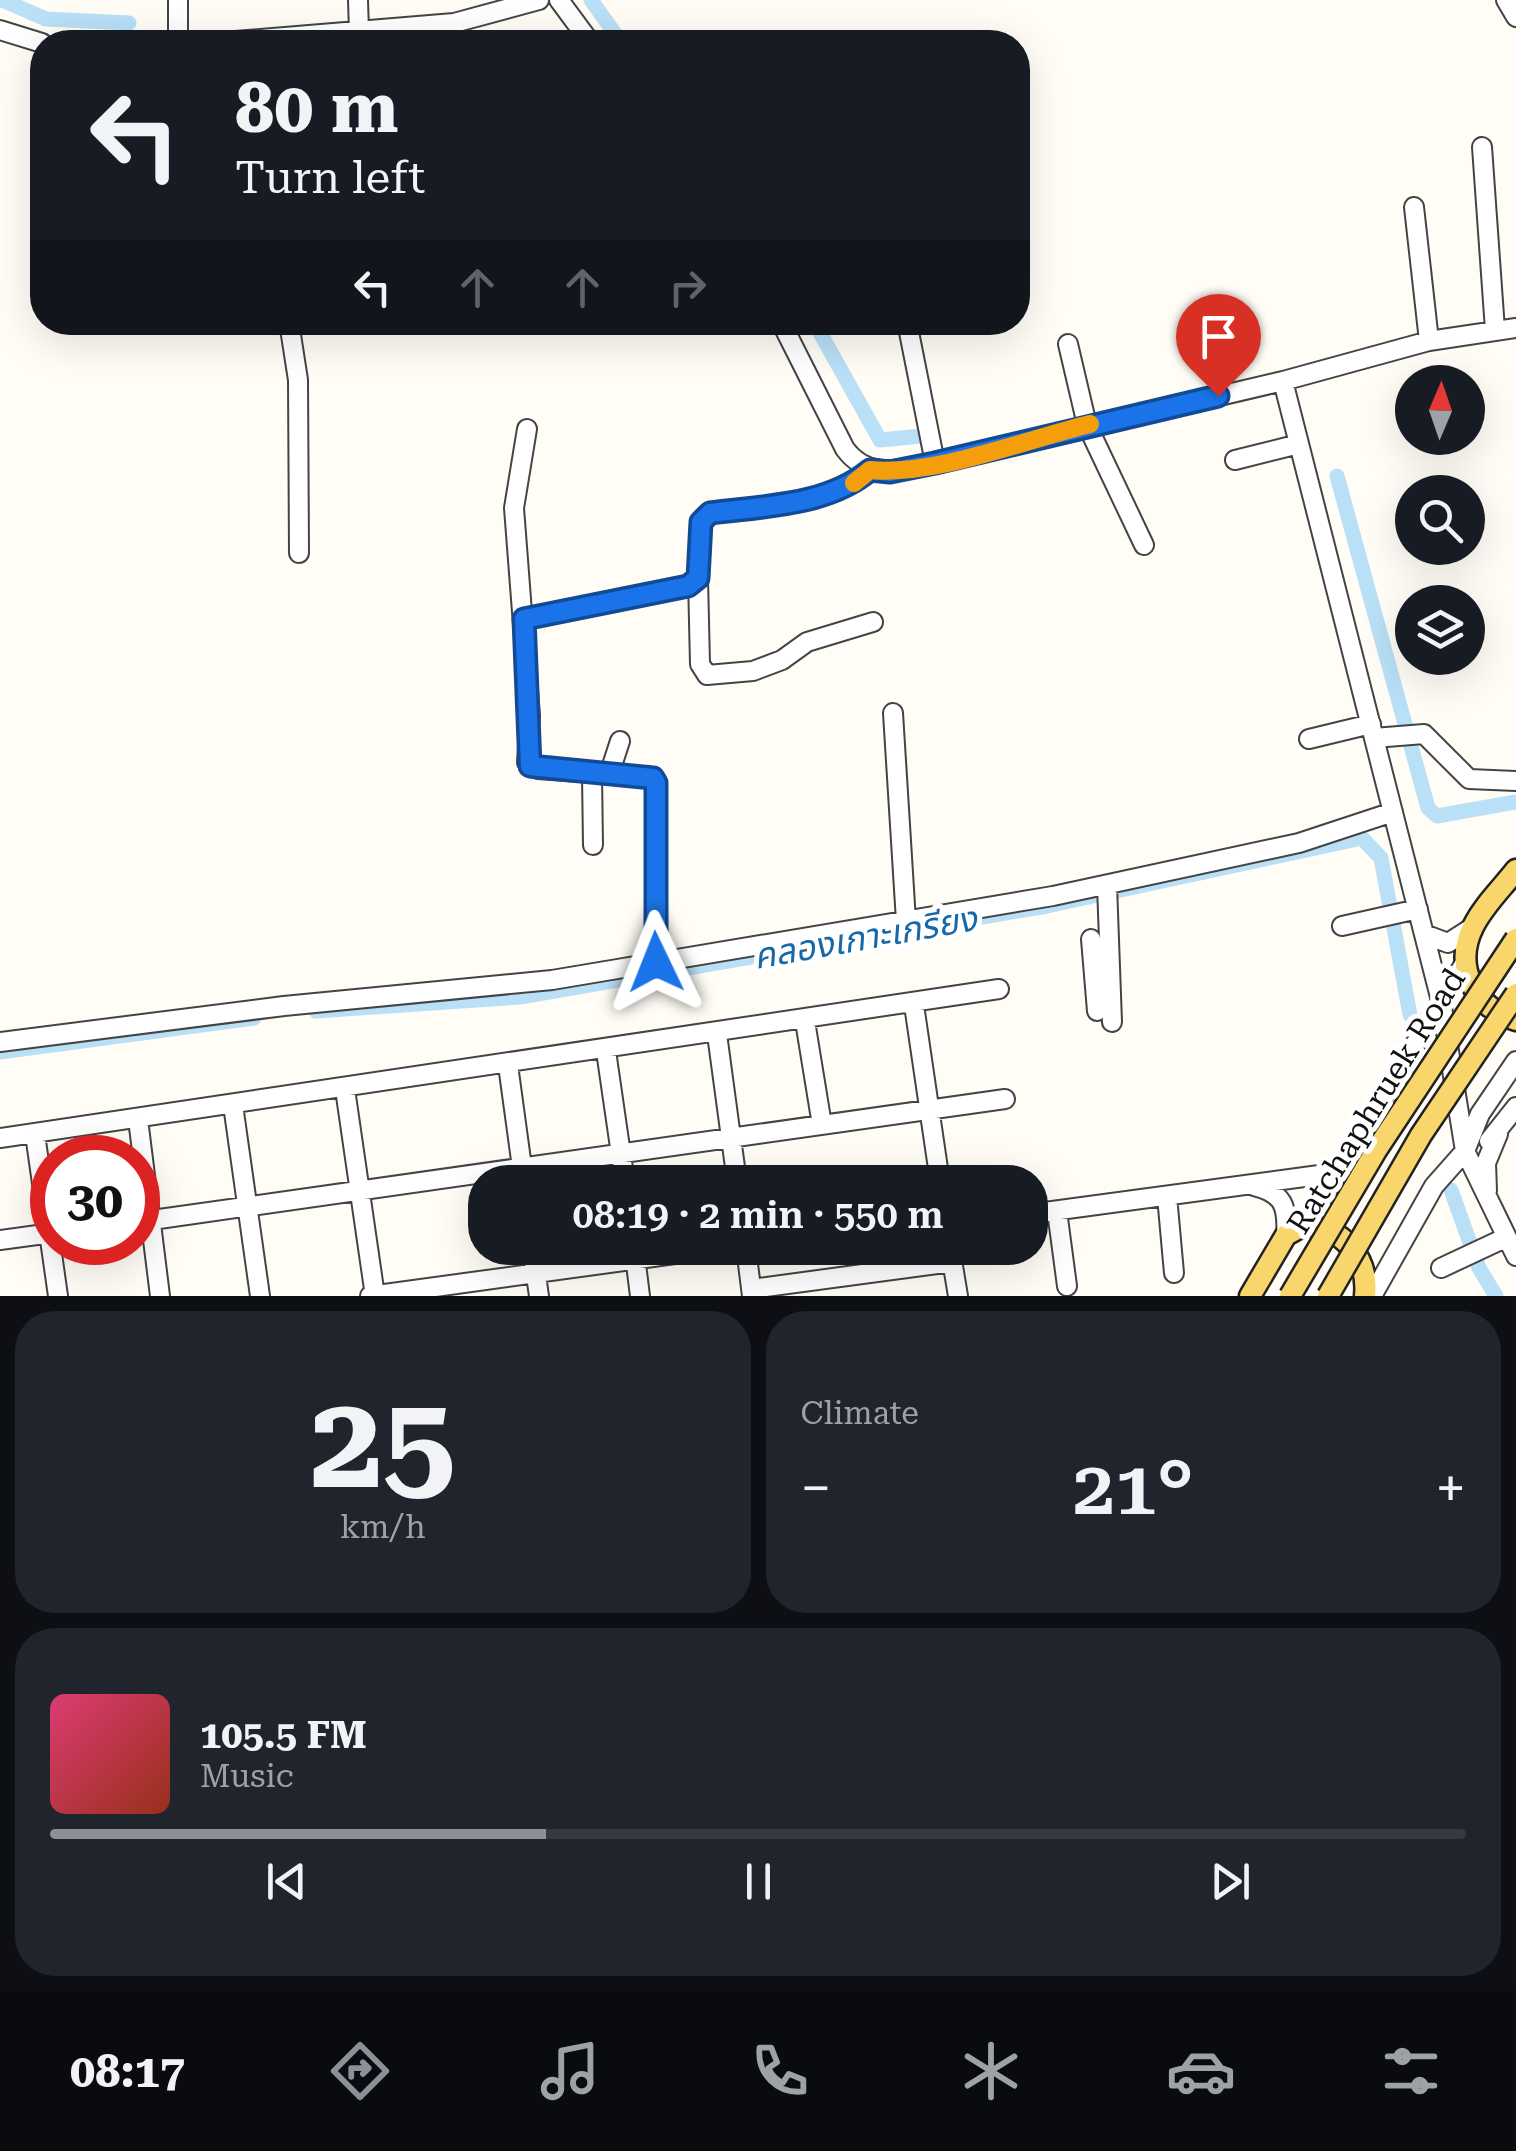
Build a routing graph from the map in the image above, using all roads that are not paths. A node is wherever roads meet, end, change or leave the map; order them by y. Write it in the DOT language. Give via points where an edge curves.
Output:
graph roads {
  1 [pos="178,0"];
  2 [pos="358,0"];
  3 [pos="539,0"];
  4 [pos="559,0"];
  5 [pos="1506,0"];
  6 [pos="1516,17"];
  7 [pos="0,30"];
  8 [pos="178,30"];
  9 [pos="359,30"];
  10 [pos="420,30"];
  11 [pos="581,30"];
  12 [pos="30,39"];
  13 [pos="1482,147"];
  14 [pos="1414,208"];
  15 [pos="1516,328"];
  16 [pos="1495,330"];
  17 [pos="292,335"];
  18 [pos="788,335"];
  19 [pos="910,335"];
  20 [pos="1429,341"];
  21 [pos="1068,344"];
  22 [pos="1283,381"];
  23 [pos="1087,425"];
  24 [pos="527,429"];
  25 [pos="1300,444"];
  26 [pos="1235,460"];
  27 [pos="935,463"];
  28 [pos="870,470"];
  29 [pos="1144,544"];
  30 [pos="300,553"];
  31 [pos="698,578"];
  32 [pos="524,619"];
  33 [pos="872,622"];
  34 [pos="892,713"];
  35 [pos="1372,731"];
  36 [pos="1309,739"];
  37 [pos="620,741"];
  38 [pos="600,775"];
  39 [pos="1516,781"];
  40 [pos="1393,812"];
  41 [pos="592,845"];
  42 [pos="1516,870"];
  43 [pos="1107,892"];
  44 [pos="1413,910"];
  45 [pos="906,920"];
  46 [pos="1342,926"];
  47 [pos="1473,928"];
  48 [pos="1424,934"];
  49 [pos="1516,939"];
  50 [pos="1466,961"];
  51 [pos="656,962"];
  52 [pos="999,989"];
  53 [pos="1516,994"];
  54 [pos="1441,1001"];
  55 [pos="914,1005"];
  56 [pos="1104,1016"];
  57 [pos="1516,1020"];
  58 [pos="805,1021"];
  59 [pos="716,1034"];
  60 [pos="0,1042"];
  61 [pos="606,1050"];
  62 [pos="1516,1061"];
  63 [pos="508,1065"];
  64 [pos="345,1089"];
  65 [pos="1456,1094"];
  66 [pos="1005,1099"];
  67 [pos="1486,1103"];
  68 [pos="233,1105"];
  69 [pos="1516,1107"];
  70 [pos="930,1110"];
  71 [pos="138,1119"];
  72 [pos="822,1126"];
  73 [pos="35,1134"];
  74 [pos="1498,1134"];
  75 [pos="139,1135"];
  76 [pos="0,1138"];
  77 [pos="731,1139"];
  78 [pos="1465,1151"];
  79 [pos="621,1154"];
  80 [pos="522,1165"];
  81 [pos="572,1165"];
  82 [pos="623,1165"];
  83 [pos="735,1165"];
  84 [pos="938,1165"];
  85 [pos="1334,1173"];
  86 [pos="468,1181"];
  87 [pos="1250,1185"];
  88 [pos="360,1192"];
  89 [pos="1167,1196"];
  90 [pos="1489,1204"];
  91 [pos="248,1207"];
  92 [pos="1057,1211"];
  93 [pos="1048,1212"];
  94 [pos="160,1219"];
  95 [pos="1295,1230"];
  96 [pos="30,1236"];
  97 [pos="1505,1238"];
  98 [pos="0,1240"];
  99 [pos="1516,1256"];
  100 [pos="55,1265"];
  101 [pos="153,1265"];
  102 [pos="535,1265"];
  103 [pos="575,1265"];
  104 [pos="636,1265"];
  105 [pos="748,1265"];
  106 [pos="902,1265"];
  107 [pos="953,1265"];
  108 [pos="1441,1268"];
  109 [pos="536,1273"];
  110 [pos="1174,1273"];
  111 [pos="848,1276"];
  112 [pos="1066,1286"];
  113 [pos="752,1293"];
  114 [pos="58,1296"];
  115 [pos="160,1296"];
  116 [pos="260,1296"];
  117 [pos="373,1296"];
  118 [pos="538,1296"];
  119 [pos="640,1296"];
  120 [pos="850,1296"];
  121 [pos="958,1296"];
  122 [pos="1250,1296"];
  123 [pos="1290,1296"];
  124 [pos="1328,1296"];
  125 [pos="1368,1296"];
  1 -- 8 [label="street"];
  2 -- 9 [label="street"];
  3 -- 10 [label="street"];
  4 -- 11 [label="street"];
  5 -- 6 [label="street"];
  7 -- 12 [label="street"];
  13 -- 16 [label="street"];
  14 -- 20 [label="street"];
  15 -- 16 [label="street"];
  16 -- 20 [label="street"];
  17 -- 30 [label="street"];
  18 -- 28 [label="street" via="845,449"];
  19 -- 27 [label="street"];
  20 -- 22 [label="street"];
  21 -- 23 [label="street"];
  22 -- 23 [label="street"];
  22 -- 25 [label="street"];
  23 -- 27 [label="street"];
  23 -- 29 [label="street"];
  24 -- 32 [label="street" via="514,508"];
  25 -- 26 [label="street"];
  25 -- 35 [label="street"];
  27 -- 28 [label="street"];
  28 -- 31 [label="street" via="853,484 805,500 703,517"];
  31 -- 32 [label="street" via="688,586"];
  31 -- 33 [label="street" via="700,664 707,675 754,670 807,642"];
  32 -- 38 [label="street" via="527,762"];
  34 -- 45 [label="street"];
  35 -- 36 [label="street"];
  35 -- 39 [label="street" via="1410,733 1470,778"];
  35 -- 40 [label="street"];
  37 -- 38 [label="street"];
  38 -- 41 [label="street"];
  38 -- 51 [label="street" via="656,783"];
  40 -- 43 [label="street"];
  40 -- 44 [label="street"];
  42 -- 47 [label="main road"];
  43 -- 45 [label="street"];
  43 -- 56 [label="street" via="1091,939"];
  44 -- 46 [label="street"];
  44 -- 48 [label="street"];
  45 -- 51 [label="street"];
  47 -- 48 [label="street" via="1448,943"];
  47 -- 50 [label="main road"];
  48 -- 54 [label="street"];
  49 -- 123 [label="main road, Ratchaphruek Road, bridge" via="1376,1149"];
  50 -- 54 [label="street"];
  50 -- 57 [label="main road" via="1474,992"];
  51 -- 60 [label="street" via="488,989 284,1006"];
  52 -- 55 [label="street"];
  53 -- 124 [label="main road, Ratchaphruek Road, bridge" via="1421,1135"];
  54 -- 65 [label="street"];
  54 -- 85 [label="street"];
  55 -- 58 [label="street"];
  55 -- 70 [label="street"];
  58 -- 59 [label="street"];
  58 -- 72 [label="street"];
  59 -- 61 [label="street"];
  59 -- 77 [label="street"];
  61 -- 63 [label="street"];
  61 -- 79 [label="street"];
  62 -- 67 [label="street"];
  63 -- 64 [label="street"];
  63 -- 80 [label="street"];
  64 -- 68 [label="street"];
  64 -- 88 [label="street"];
  65 -- 67 [label="street"];
  65 -- 78 [label="street"];
  66 -- 70 [label="street"];
  67 -- 78 [label="street"];
  68 -- 71 [label="street"];
  68 -- 91 [label="street"];
  69 -- 74 [label="street"];
  70 -- 72 [label="street"];
  70 -- 84 [label="street"];
  71 -- 73 [label="street"];
  71 -- 75 [label="street"];
  72 -- 77 [label="street"];
  73 -- 76 [label="street"];
  74 -- 78 [label="street"];
  74 -- 90 [label="street" via="1486,1163"];
  77 -- 79 [label="street"];
  77 -- 83 [label="street"];
  78 -- 90 [label="street"];
  78 -- 125 [label="street" via="1434,1186"];
  79 -- 81 [label="street"];
  79 -- 82 [label="street"];
  85 -- 87 [label="street"];
  85 -- 95 [label="street"];
  86 -- 88 [label="street"];
  87 -- 89 [label="street"];
  87 -- 95 [label="street" via="1282,1200"];
  88 -- 91 [label="street"];
  88 -- 117 [label="street"];
  89 -- 92 [label="street"];
  89 -- 110 [label="street"];
  90 -- 97 [label="street"];
  91 -- 94 [label="street"];
  91 -- 116 [label="street"];
  92 -- 93 [label="street"];
  92 -- 112 [label="street"];
  95 -- 122 [label="main road"];
  95 -- 125 [label="main road" via="1332,1231 1346,1242 1361,1260"];
  96 -- 98 [label="street"];
  97 -- 99 [label="street"];
  97 -- 108 [label="street"];
  100 -- 114 [label="street"];
  101 -- 115 [label="street"];
  102 -- 109 [label="street"];
  103 -- 109 [label="street"];
  104 -- 119 [label="street"];
  105 -- 113 [label="street"];
  106 -- 111 [label="street"];
  107 -- 121 [label="street"];
  109 -- 117 [label="street"];
  109 -- 118 [label="street"];
  111 -- 113 [label="street"];
  111 -- 120 [label="street"];
}
